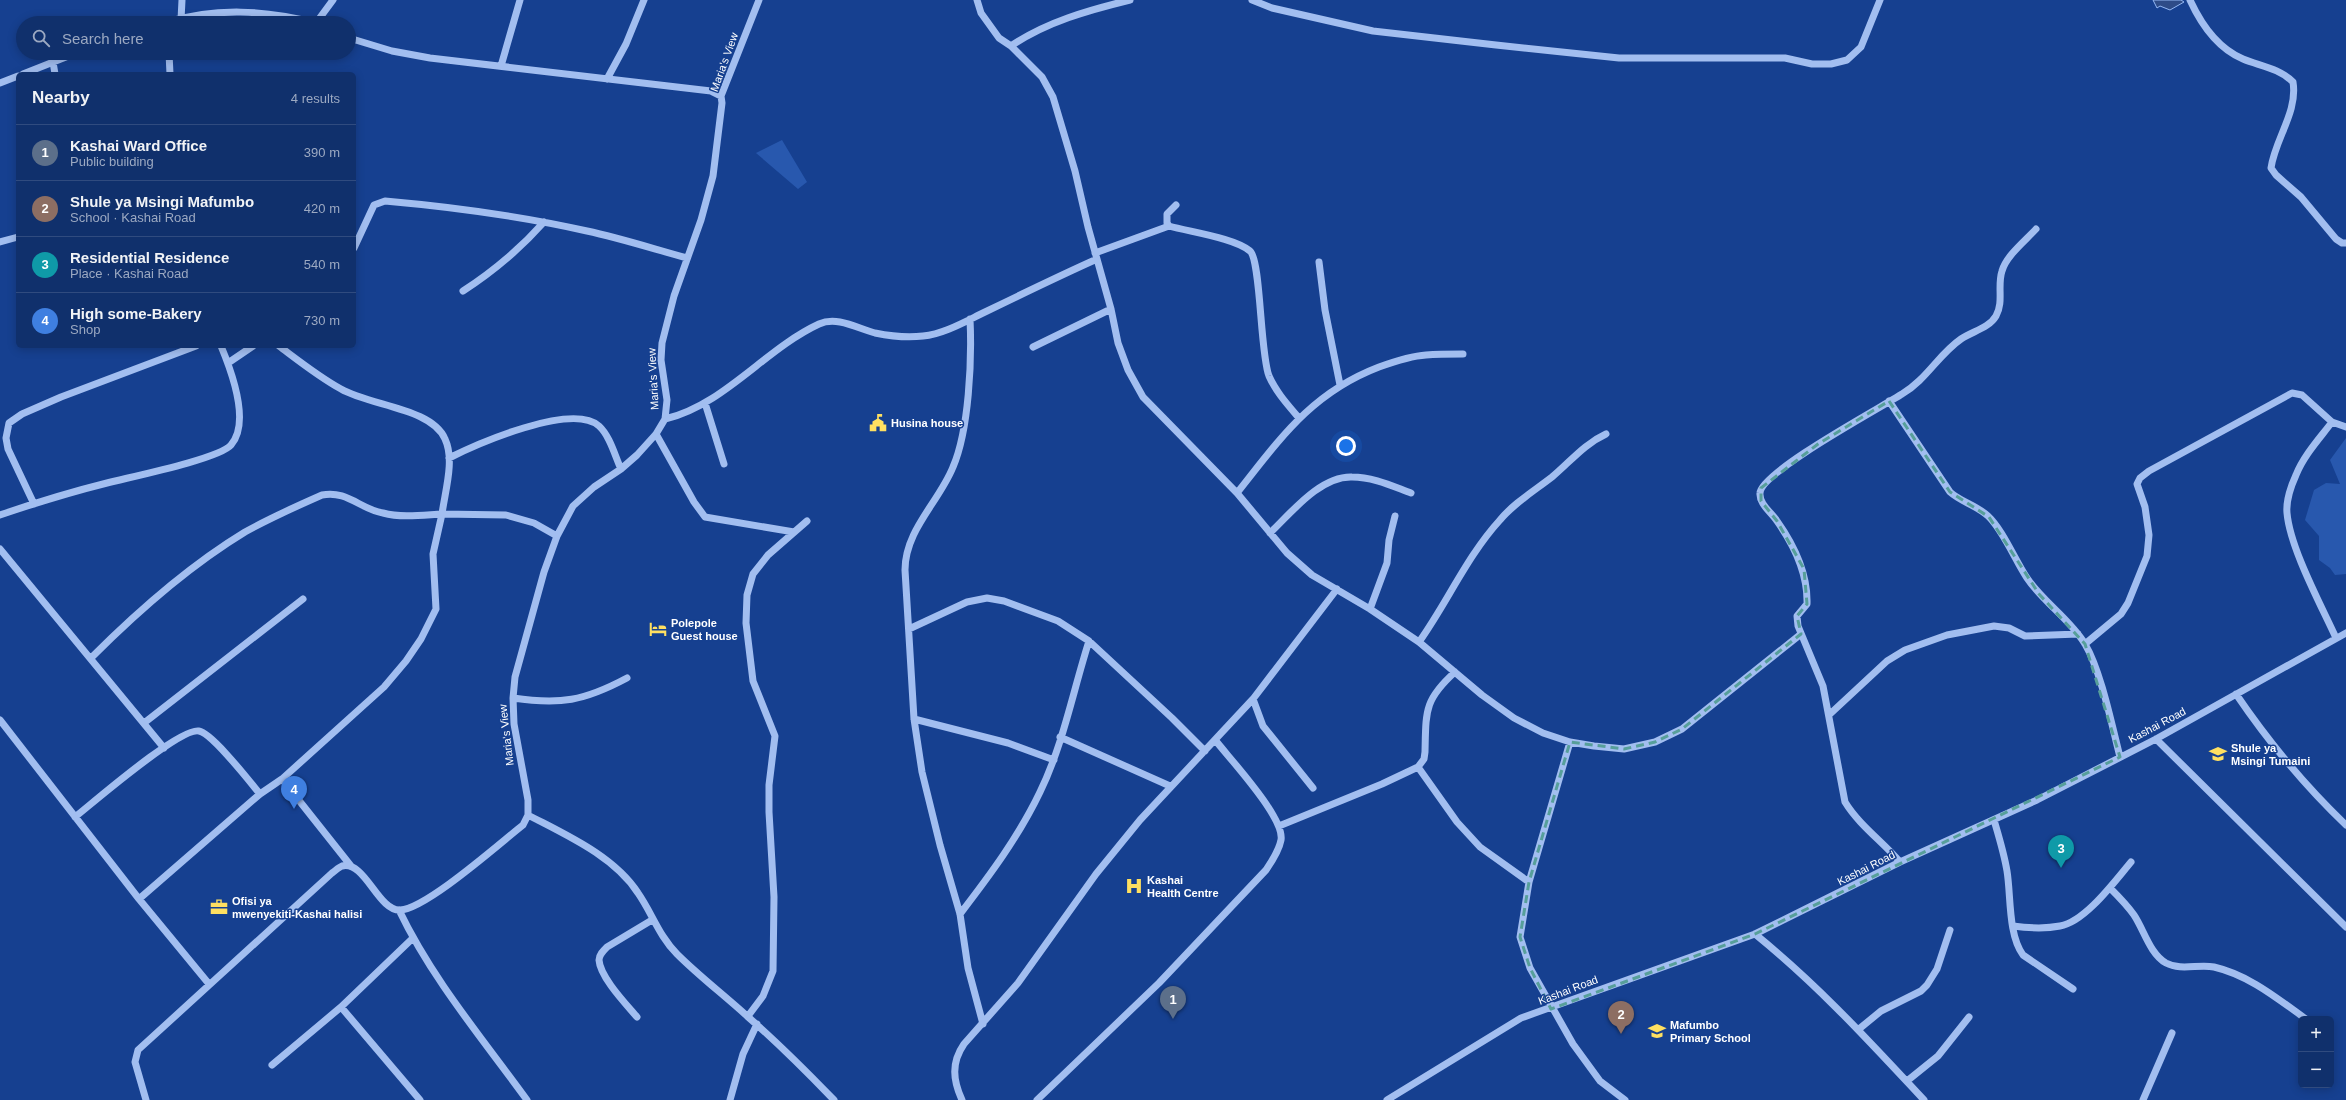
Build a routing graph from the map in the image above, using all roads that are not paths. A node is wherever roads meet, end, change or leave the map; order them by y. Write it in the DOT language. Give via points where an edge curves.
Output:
graph roads {
  1 [pos="182,0"];
  2 [pos="333,0"];
  3 [pos="520,0"];
  4 [pos="644,0"];
  5 [pos="760,0"];
  6 [pos="978,0"];
  7 [pos="1130,0"];
  8 [pos="1252,0"];
  9 [pos="1880,0"];
  10 [pos="2190,0"];
  11 [pos="181,16"];
  12 [pos="197,16"];
  13 [pos="280,16"];
  14 [pos="321,16"];
  15 [pos="356,40"];
  16 [pos="1011,46"];
  17 [pos="58,60"];
  18 [pos="169,60"];
  19 [pos="53,62"];
  20 [pos="501,66"];
  21 [pos="28,72"];
  22 [pos="55,72"];
  23 [pos="170,72"];
  24 [pos="16,77"];
  25 [pos="607,79"];
  26 [pos="0,83"];
  27 [pos="721,96"];
  28 [pos="1176,205"];
  29 [pos="544,222"];
  30 [pos="1169,226"];
  31 [pos="2036,229"];
  32 [pos="16,238"];
  33 [pos="0,242"];
  34 [pos="2346,243"];
  35 [pos="356,244"];
  36 [pos="1096,256"];
  37 [pos="687,258"];
  38 [pos="1319,262"];
  39 [pos="463,291"];
  40 [pos="1111,309"];
  41 [pos="970,319"];
  42 [pos="1033,347"];
  43 [pos="191,348"];
  44 [pos="222,348"];
  45 [pos="250,348"];
  46 [pos="282,348"];
  47 [pos="1462,354"];
  48 [pos="228,363"];
  49 [pos="1340,385"];
  50 [pos="1889,401"];
  51 [pos="704,403"];
  52 [pos="1299,418"];
  53 [pos="666,420"];
  54 [pos="2332,422"];
  55 [pos="2346,427"];
  56 [pos="656,434"];
  57 [pos="1606,434"];
  58 [pos="449,458"];
  59 [pos="724,464"];
  60 [pos="621,469"];
  61 [pos="1237,493"];
  62 [pos="1411,493"];
  63 [pos="34,504"];
  64 [pos="442,514"];
  65 [pos="0,515"];
  66 [pos="1395,516"];
  67 [pos="807,521"];
  68 [pos="794,532"];
  69 [pos="1270,533"];
  70 [pos="556,536"];
  71 [pos="0,548"];
  72 [pos="1337,589"];
  73 [pos="303,599"];
  74 [pos="1370,609"];
  75 [pos="909,629"];
  76 [pos="2346,633"];
  77 [pos="1800,634"];
  78 [pos="2078,634"];
  79 [pos="2336,638"];
  80 [pos="1089,641"];
  81 [pos="1419,642"];
  82 [pos="2085,644"];
  83 [pos="92,657"];
  84 [pos="1455,672"];
  85 [pos="627,678"];
  86 [pos="2236,694"];
  87 [pos="513,698"];
  88 [pos="1253,699"];
  89 [pos="1830,714"];
  90 [pos="914,719"];
  91 [pos="0,720"];
  92 [pos="144,723"];
  93 [pos="1060,737"];
  94 [pos="2156,739"];
  95 [pos="1216,741"];
  96 [pos="1570,742"];
  97 [pos="164,748"];
  98 [pos="1205,751"];
  99 [pos="2120,757"];
  100 [pos="1054,760"];
  101 [pos="1418,767"];
  102 [pos="282,779"];
  103 [pos="1170,786"];
  104 [pos="1313,788"];
  105 [pos="260,794"];
  106 [pos="528,815"];
  107 [pos="75,817"];
  108 [pos="1994,820"];
  109 [pos="2346,825"];
  110 [pos="1278,826"];
  111 [pos="1900,862"];
  112 [pos="2131,862"];
  113 [pos="351,866"];
  114 [pos="1529,882"];
  115 [pos="2110,888"];
  116 [pos="139,899"];
  117 [pos="399,910"];
  118 [pos="960,914"];
  119 [pos="652,920"];
  120 [pos="2013,926"];
  121 [pos="2346,927"];
  122 [pos="1950,930"];
  123 [pos="1755,934"];
  124 [pos="413,938"];
  125 [pos="209,984"];
  126 [pos="2073,989"];
  127 [pos="341,1007"];
  128 [pos="1551,1009"];
  129 [pos="748,1016"];
  130 [pos="2302,1016"];
  131 [pos="637,1017"];
  132 [pos="1969,1017"];
  133 [pos="757,1024"];
  134 [pos="983,1024"];
  135 [pos="1859,1029"];
  136 [pos="2172,1033"];
  137 [pos="272,1065"];
  138 [pos="1907,1081"];
  139 [pos="146,1100"];
  140 [pos="420,1100"];
  141 [pos="527,1100"];
  142 [pos="730,1100"];
  143 [pos="834,1100"];
  144 [pos="962,1100"];
  145 [pos="1037,1100"];
  146 [pos="1387,1100"];
  147 [pos="1625,1100"];
  148 [pos="1924,1100"];
  149 [pos="2143,1100"];
  1 -- 11 [label="street"];
  2 -- 14 [label="street"];
  3 -- 20 [label="street"];
  4 -- 25 [label="street" via="626,44"];
  5 -- 27 [label="street, Maria's View"];
  6 -- 16 [label="street" via="990,26 999,38"];
  7 -- 16 [label="street" via="1068,18 1027,35"];
  8 -- 9 [label="street" via="1309,17 1373,31 1496,45 1619,58 1785,58 1812,64 1831,64 1847,60 1861,47"];
  10 -- 34 [label="street" via="2198,16 2225,50 2272,68 2293,82 2291,110 2271,168 2301,196 2336,239"];
  12 -- 13 [label="street" via="254,11"];
  15 -- 20 [label="street" via="392,51 430,58"];
  16 -- 36 [label="street" via="1042,77 1053,97"];
  17 -- 19 [label="street"];
  18 -- 23 [label="street"];
  19 -- 21 [label="street"];
  19 -- 22 [label="street"];
  20 -- 25 [label="street"];
  24 -- 26 [label="street"];
  25 -- 27 [label="street" via="711,91"];
  27 -- 37 [label="street, Maria's View" via="713,176"];
  28 -- 30 [label="street" via="1166,214"];
  29 -- 35 [label="street" via="454,207 379,202 374,206"];
  29 -- 37 [label="street" via="589,231"];
  29 -- 39 [label="street" via="521,248"];
  30 -- 36 [label="street"];
  30 -- 52 [label="street" via="1219,239 1252,252 1269,376 1281,397"];
  31 -- 50 [label="street" via="2002,270 2000,306 1990,323 1961,339 1916,384"];
  32 -- 33 [label="street"];
  36 -- 40 [label="street"];
  36 -- 41 [label="street"];
  37 -- 53 [label="street, Maria's View" via="662,343 661,360 667,400"];
  38 -- 49 [label="street" via="1325,310"];
  40 -- 42 [label="street"];
  40 -- 61 [label="street" via="1118,343 1128,370 1143,397"];
  41 -- 51 [label="street" via="924,336 900,337 828,321 806,331"];
  41 -- 75 [label="street" via="972,352 957,457 945,483 910,540 905,557"];
  43 -- 63 [label="street" via="61,397 22,414 9,423 6,438 8,449"];
  44 -- 48 [label="street"];
  45 -- 48 [label="street"];
  46 -- 58 [label="street" via="342,390 367,401 422,416 439,428 446,439"];
  47 -- 49 [label="street" via="1426,355 1405,359 1356,376"];
  48 -- 63 [label="street" via="239,403 239,428 231,445 213,455"];
  49 -- 52 [label="street" via="1319,399"];
  50 -- 77 [label="street" via="1818,444 1761,488 1761,501 1777,521 1804,569 1807,604 1797,616"];
  50 -- 78 [label="street" via="1950,492 1989,517 2039,594"];
  51 -- 53 [label="street" via="685,414"];
  51 -- 59 [label="street"];
  52 -- 61 [label="street"];
  53 -- 56 [label="street, Maria's View"];
  54 -- 55 [label="street"];
  54 -- 79 [label="street" via="2296,474 2287,512 2302,563"];
  54 -- 82 [label="street" via="2308,399 2298,393 2292,393 2140,478 2137,484 2138,492 2145,507 2149,535 2147,556 2121,614"];
  56 -- 60 [label="street, Maria's View"];
  56 -- 68 [label="street" via="705,517"];
  57 -- 81 [label="street" via="1586,445 1552,477 1501,518 1476,552 1438,616"];
  58 -- 60 [label="street" via="477,444 513,431 556,421 586,420 603,430"];
  58 -- 64 [label="street"];
  60 -- 70 [label="street, Maria's View" via="594,487 573,506"];
  61 -- 69 [label="street"];
  62 -- 69 [label="street" via="1372,479 1337,479 1311,495"];
  63 -- 65 [label="street"];
  64 -- 70 [label="street" via="506,514 534,523"];
  64 -- 83 [label="street" via="400,516 382,513 342,494 322,495 246,532 214,553 139,611"];
  64 -- 102 [label="street" via="433,554 436,609 421,639 384,687"];
  66 -- 74 [label="street" via="1388,540 1387,563"];
  67 -- 68 [label="street"];
  68 -- 129 [label="street" via="768,555 753,574 747,595 746,623 753,681 775,736 769,785 774,897 773,972 763,996"];
  69 -- 72 [label="street" via="1287,553 1312,575"];
  70 -- 87 [label="street, Maria's View" via="515,677"];
  71 -- 83 [label="street" via="55,617"];
  72 -- 74 [label="street"];
  72 -- 88 [label="street"];
  73 -- 92 [label="street"];
  74 -- 81 [label="street"];
  75 -- 80 [label="street" via="967,602 987,598 1004,601 1058,621"];
  75 -- 90 [label="street"];
  76 -- 79 [label="street, Kashai Road"];
  77 -- 89 [label="street" via="1822,686"];
  77 -- 96 [label="street" via="1682,729 1655,742 1624,749"];
  78 -- 82 [label="street"];
  78 -- 89 [label="street" via="2025,636 2009,628 1994,626 1947,635 1905,650 1887,661"];
  79 -- 86 [label="street, Kashai Road"];
  80 -- 93 [label="street"];
  80 -- 98 [label="street"];
  81 -- 84 [label="street"];
  82 -- 99 [label="street" via="2104,697"];
  83 -- 92 [label="street"];
  84 -- 96 [label="street" via="1514,718 1543,733"];
  84 -- 101 [label="street" via="1438,687 1429,704 1424,759"];
  85 -- 87 [label="street" via="592,696 575,699 554,702"];
  86 -- 94 [label="street, Kashai Road"];
  86 -- 109 [label="street" via="2289,764"];
  87 -- 106 [label="street, Maria's View" via="514,724 528,800"];
  88 -- 95 [label="street"];
  88 -- 104 [label="street" via="1263,726"];
  89 -- 111 [label="street" via="1845,802 1853,815"];
  90 -- 100 [label="street" via="1008,743"];
  90 -- 118 [label="street" via="922,772"];
  91 -- 107 [label="street"];
  92 -- 97 [label="street"];
  93 -- 100 [label="street"];
  93 -- 103 [label="street"];
  94 -- 99 [label="street, Kashai Road"];
  94 -- 121 [label="street"];
  95 -- 98 [label="street"];
  95 -- 110 [label="street" via="1268,807"];
  96 -- 114 [label="street"];
  97 -- 105 [label="street" via="192,731 205,733"];
  97 -- 107 [label="street"];
  98 -- 103 [label="street"];
  99 -- 108 [label="street, Kashai Road"];
  100 -- 118 [label="street" via="1040,792 1010,846"];
  101 -- 110 [label="street"];
  101 -- 114 [label="street" via="1457,822 1480,847"];
  102 -- 105 [label="street"];
  102 -- 113 [label="street"];
  103 -- 134 [label="street" via="1096,874 1018,983"];
  105 -- 116 [label="street"];
  106 -- 117 [label="street" via="523,825 451,882 410,908"];
  106 -- 119 [label="street" via="611,864 639,893"];
  107 -- 116 [label="street"];
  108 -- 111 [label="street, Kashai Road"];
  108 -- 120 [label="street" via="2007,871"];
  110 -- 145 [label="street" via="1281,839 1277,853 1266,870 1159,983"];
  111 -- 123 [label="street, Kashai Road"];
  112 -- 115 [label="street"];
  113 -- 117 [label="street" via="388,905"];
  113 -- 125 [label="street" via="342,866 332,872"];
  114 -- 128 [label="street" via="1520,937 1530,968"];
  115 -- 120 [label="street" via="2090,908 2069,923 2029,928"];
  115 -- 130 [label="street" via="2133,914 2149,944 2165,963 2177,967 2212,967 2232,973 2268,992"];
  116 -- 125 [label="street"];
  117 -- 124 [label="street"];
  118 -- 134 [label="street" via="968,968"];
  119 -- 129 [label="street" via="676,954"];
  119 -- 131 [label="street" via="607,947 599,959 615,990"];
  120 -- 126 [label="street" via="2016,942 2023,955"];
  122 -- 135 [label="street" via="1937,969 1924,988 1890,1005"];
  123 -- 128 [label="street, Kashai Road"];
  123 -- 135 [label="street" via="1795,967"];
  124 -- 127 [label="street"];
  124 -- 141 [label="street" via="440,983"];
  125 -- 139 [label="street" via="138,1050 135,1062"];
  127 -- 137 [label="street"];
  127 -- 140 [label="street"];
  128 -- 146 [label="street, Kashai Road" via="1521,1018"];
  128 -- 147 [label="street" via="1572,1044 1600,1081"];
  129 -- 133 [label="street"];
  132 -- 138 [label="street" via="1938,1056"];
  133 -- 142 [label="street" via="743,1054"];
  133 -- 143 [label="street"];
  134 -- 144 [label="street" via="959,1053 955,1064 954,1080"];
  135 -- 138 [label="street"];
  136 -- 149 [label="street"];
  138 -- 148 [label="street"];
}
